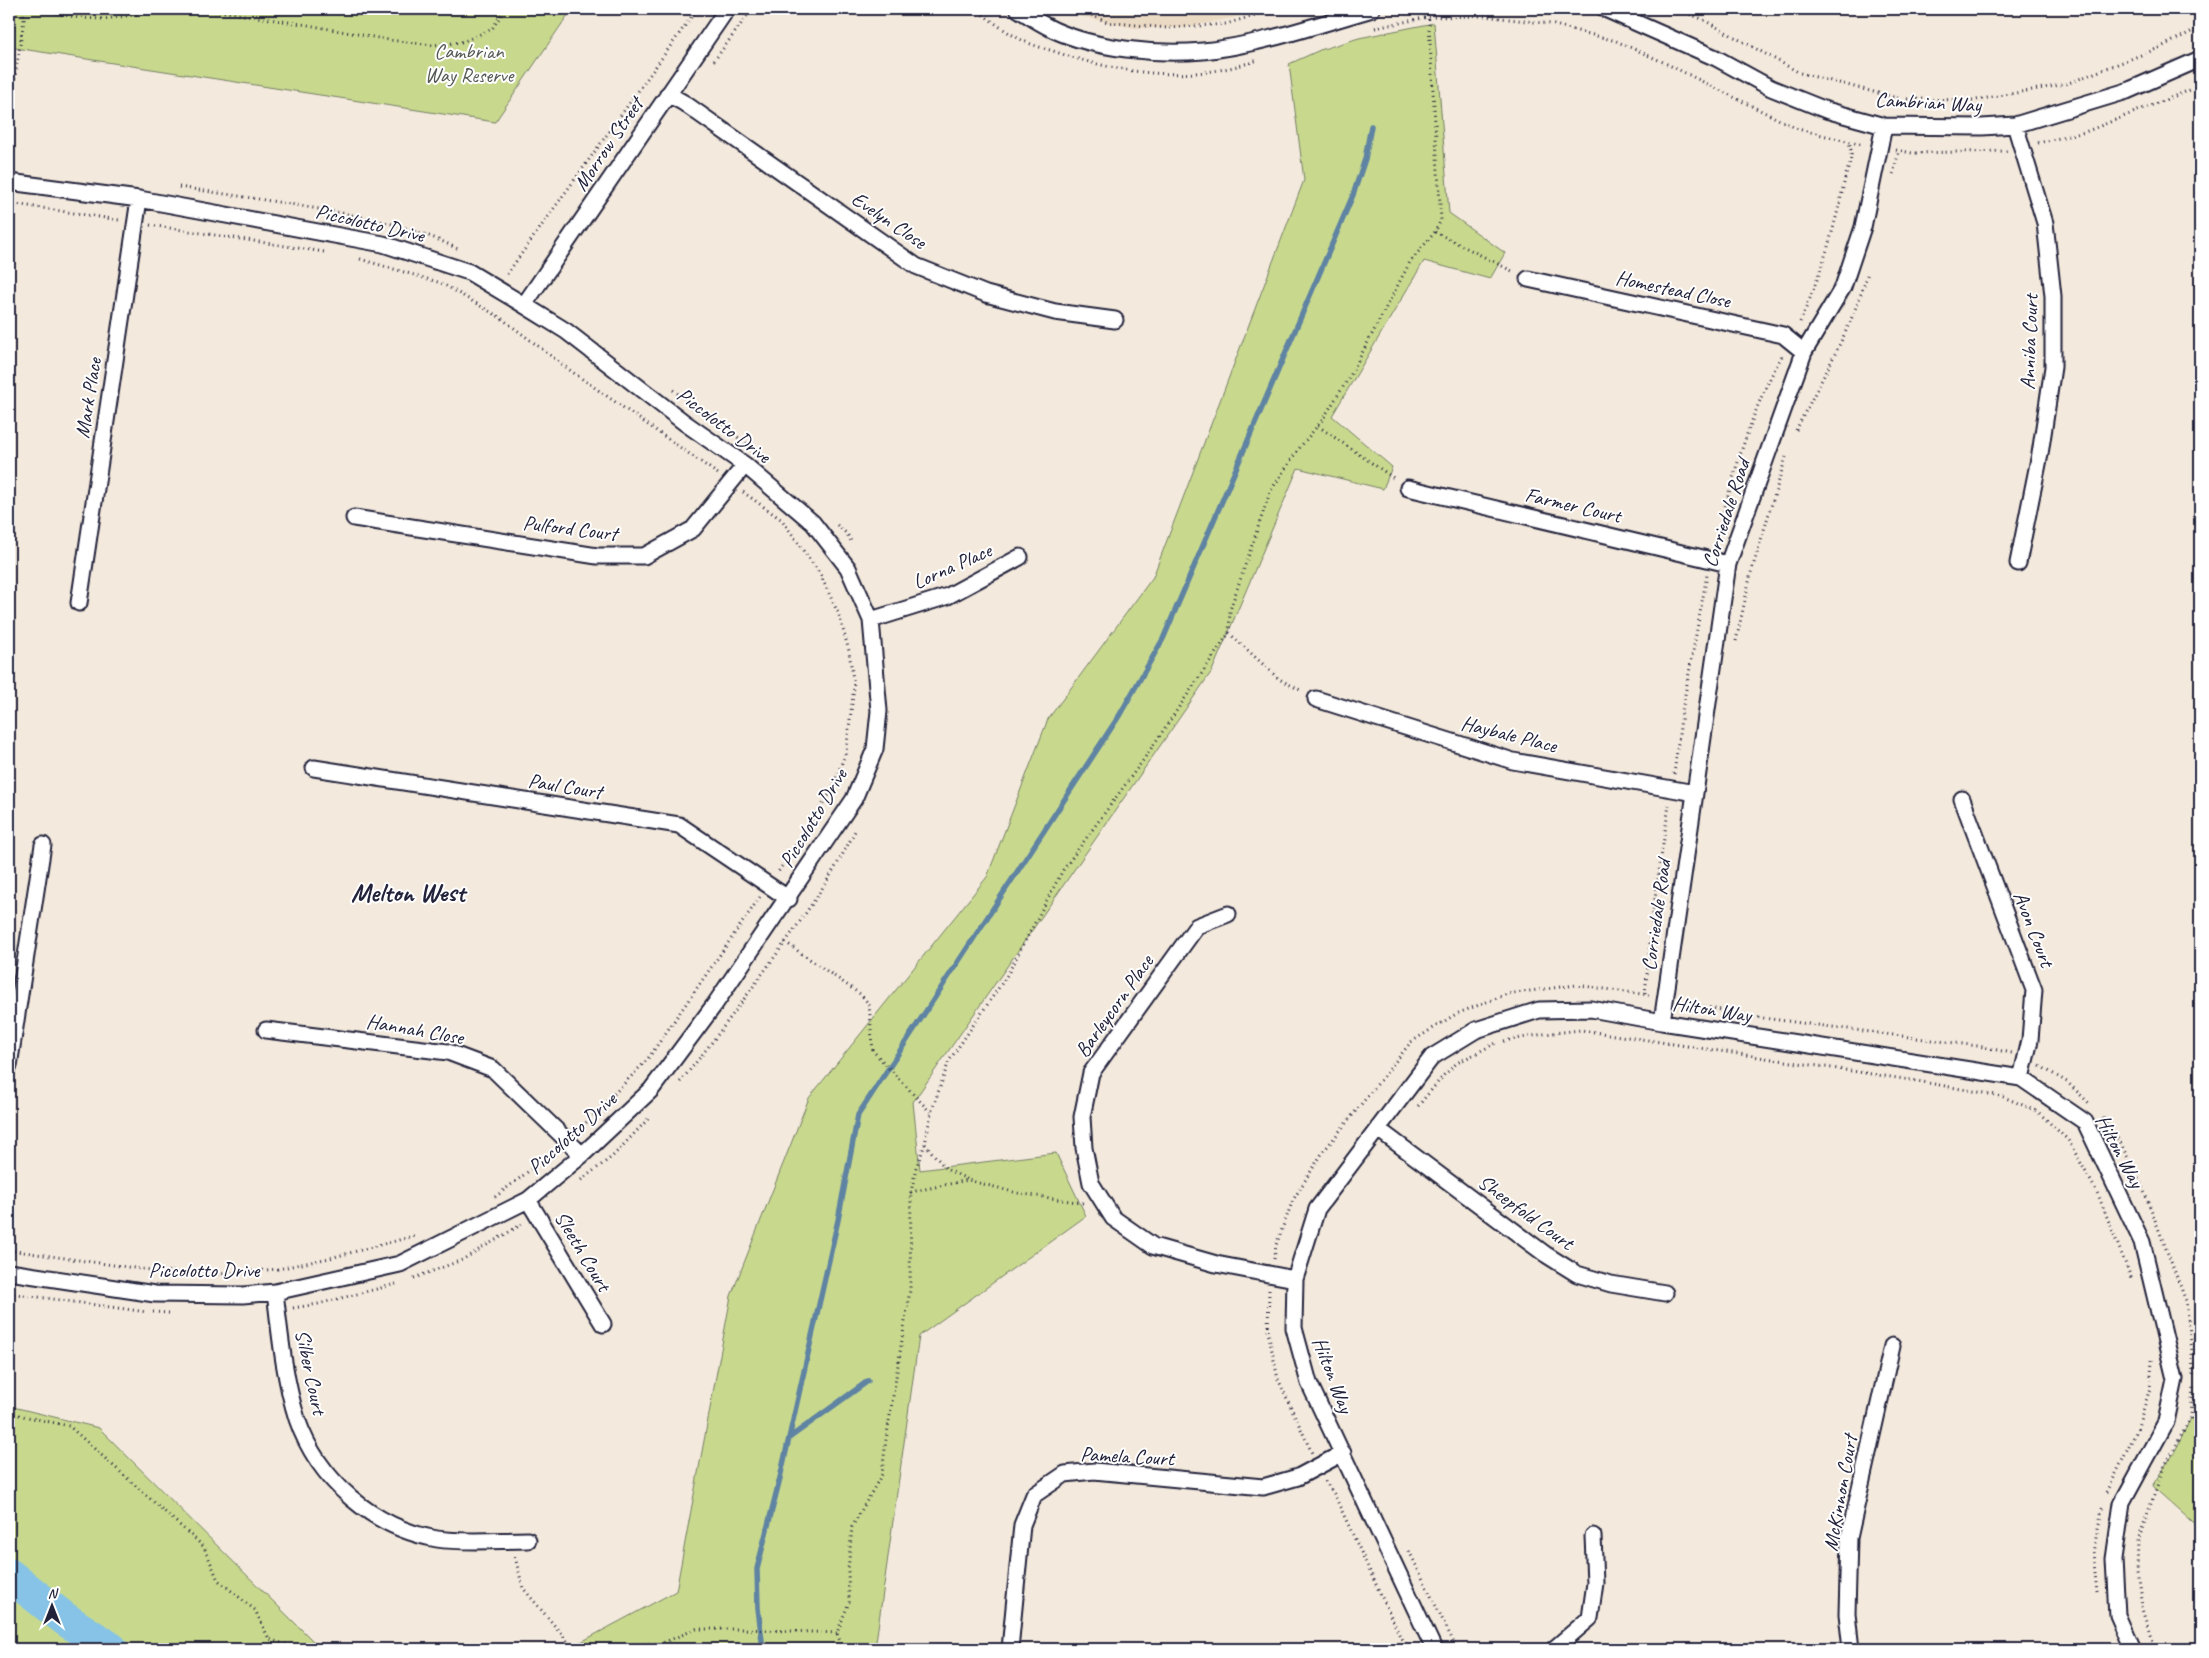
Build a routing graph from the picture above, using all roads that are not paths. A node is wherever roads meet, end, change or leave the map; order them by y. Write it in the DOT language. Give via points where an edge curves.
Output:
graph roads {
  1 [pos="728,9"];
  2 [pos="1018,9"];
  3 [pos="1372,9"];
  4 [pos="1605,9"];
  5 [pos="2200,59"];
  6 [pos="668,94"];
  7 [pos="2015,125"];
  8 [pos="1884,126"];
  9 [pos="9,182"];
  10 [pos="139,199"];
  11 [pos="1528,279"];
  12 [pos="524,305"];
  13 [pos="1115,320"];
  14 [pos="1804,352"];
  15 [pos="744,465"];
  16 [pos="1408,488"];
  17 [pos="354,518"];
  18 [pos="1020,557"];
  19 [pos="2018,563"];
  20 [pos="1728,564"];
  21 [pos="79,603"];
  22 [pos="871,620"];
  23 [pos="1316,699"];
  24 [pos="314,768"];
  25 [pos="1695,792"];
  26 [pos="1962,799"];
  27 [pos="43,845"];
  28 [pos="788,899"];
  29 [pos="1228,914"];
  30 [pos="1662,1022"];
  31 [pos="266,1030"];
  32 [pos="9,1066"];
  33 [pos="2021,1078"];
  34 [pos="1378,1129"];
  35 [pos="582,1155"];
  36 [pos="528,1200"];
  37 [pos="9,1272"];
  38 [pos="1296,1279"];
  39 [pos="275,1292"];
  40 [pos="1665,1294"];
  41 [pos="603,1324"];
  42 [pos="1892,1346"];
  43 [pos="1343,1453"];
  44 [pos="1593,1536"];
  45 [pos="528,1540"];
  46 [pos="1010,1649"];
  47 [pos="1434,1649"];
  48 [pos="1554,1649"];
  49 [pos="1851,1649"];
  50 [pos="2132,1649"];
  1 -- 6 [label="street, Morrow Street"];
  2 -- 3 [label="street" via="1054,30 1131,50 1160,51 1203,51 1246,43"];
  4 -- 8 [label="street, Cambrian Way" via="1716,58 1771,88 1826,110"];
  5 -- 7 [label="street, Cambrian Way" via="2127,92"];
  6 -- 12 [label="street, Morrow Street"];
  6 -- 13 [label="street, Evelyn Close" via="916,266 994,296 1055,312"];
  7 -- 8 [label="street, Cambrian Way" via="1982,128"];
  7 -- 19 [label="street, Anniba Court" via="2045,223 2053,296 2053,367"];
  8 -- 14 [label="street, Corriedale Road" via="1863,227 1843,286"];
  9 -- 10 [label="street, Piccolotto Drive"];
  10 -- 12 [label="street, Piccolotto Drive" via="383,244 469,272"];
  10 -- 21 [label="street, Mark Place"];
  11 -- 14 [label="street, Homestead Close" via="1783,335"];
  12 -- 15 [label="street, Piccolotto Drive" via="566,331"];
  14 -- 20 [label="street, Corriedale Road"];
  15 -- 17 [label="street, Pulford Court" via="693,529 644,556 597,556"];
  15 -- 22 [label="street, Piccolotto Drive" via="813,523 848,568"];
  16 -- 20 [label="street, Farmer Court"];
  18 -- 22 [label="street, Lorna Place" via="948,596"];
  20 -- 25 [label="street, Corriedale Road"];
  22 -- 28 [label="street, Piccolotto Drive" via="879,711 875,749 854,799"];
  23 -- 25 [label="street, Haybale Place" via="1514,761"];
  24 -- 28 [label="street, Paul Court" via="679,825"];
  25 -- 30 [label="street, Corriedale Road" via="1672,1000"];
  26 -- 33 [label="street, Avon Court" via="2034,990 2030,1040"];
  27 -- 32 [label="street"];
  28 -- 35 [label="street, Piccolotto Drive" via="651,1090"];
  29 -- 38 [label="street, Barleycorn Place" via="1197,926 1091,1073 1082,1117 1084,1148 1091,1183 1113,1218 1153,1246 1216,1264"];
  30 -- 33 [label="street, Hilton Way"];
  30 -- 34 [label="street, Hilton Way" via="1591,1009 1539,1010 1476,1030 1432,1057"];
  31 -- 35 [label="street, Hannah Close" via="448,1052 493,1069"];
  33 -- 50 [label="street, Hilton Way" via="2085,1122 2142,1242 2175,1379 2166,1422 2122,1503 2114,1559 2117,1615"];
  34 -- 38 [label="street, Hilton Way" via="1317,1209"];
  34 -- 40 [label="street, Sheepfold Court" via="1544,1254 1577,1274"];
  35 -- 36 [label="street, Piccolotto Drive"];
  36 -- 39 [label="street, Piccolotto Drive" via="400,1264"];
  36 -- 41 [label="street, Sleeth Court"];
  37 -- 39 [label="street, Piccolotto Drive" via="155,1294"];
  38 -- 43 [label="street, Hilton Way" via="1294,1328 1309,1383"];
  39 -- 45 [label="street, Silber Court" via="287,1377 297,1419 316,1460 343,1491 373,1515 403,1530 438,1539"];
  42 -- 49 [label="street, McKinnon Court" via="1849,1538 1847,1614"];
  43 -- 46 [label="street, Pamela Court" via="1298,1477 1263,1487 1094,1471 1065,1474 1034,1496 1022,1525"];
  43 -- 47 [label="street, Hilton Way"];
  44 -- 48 [label="street" via="1595,1583 1590,1618"];
}
